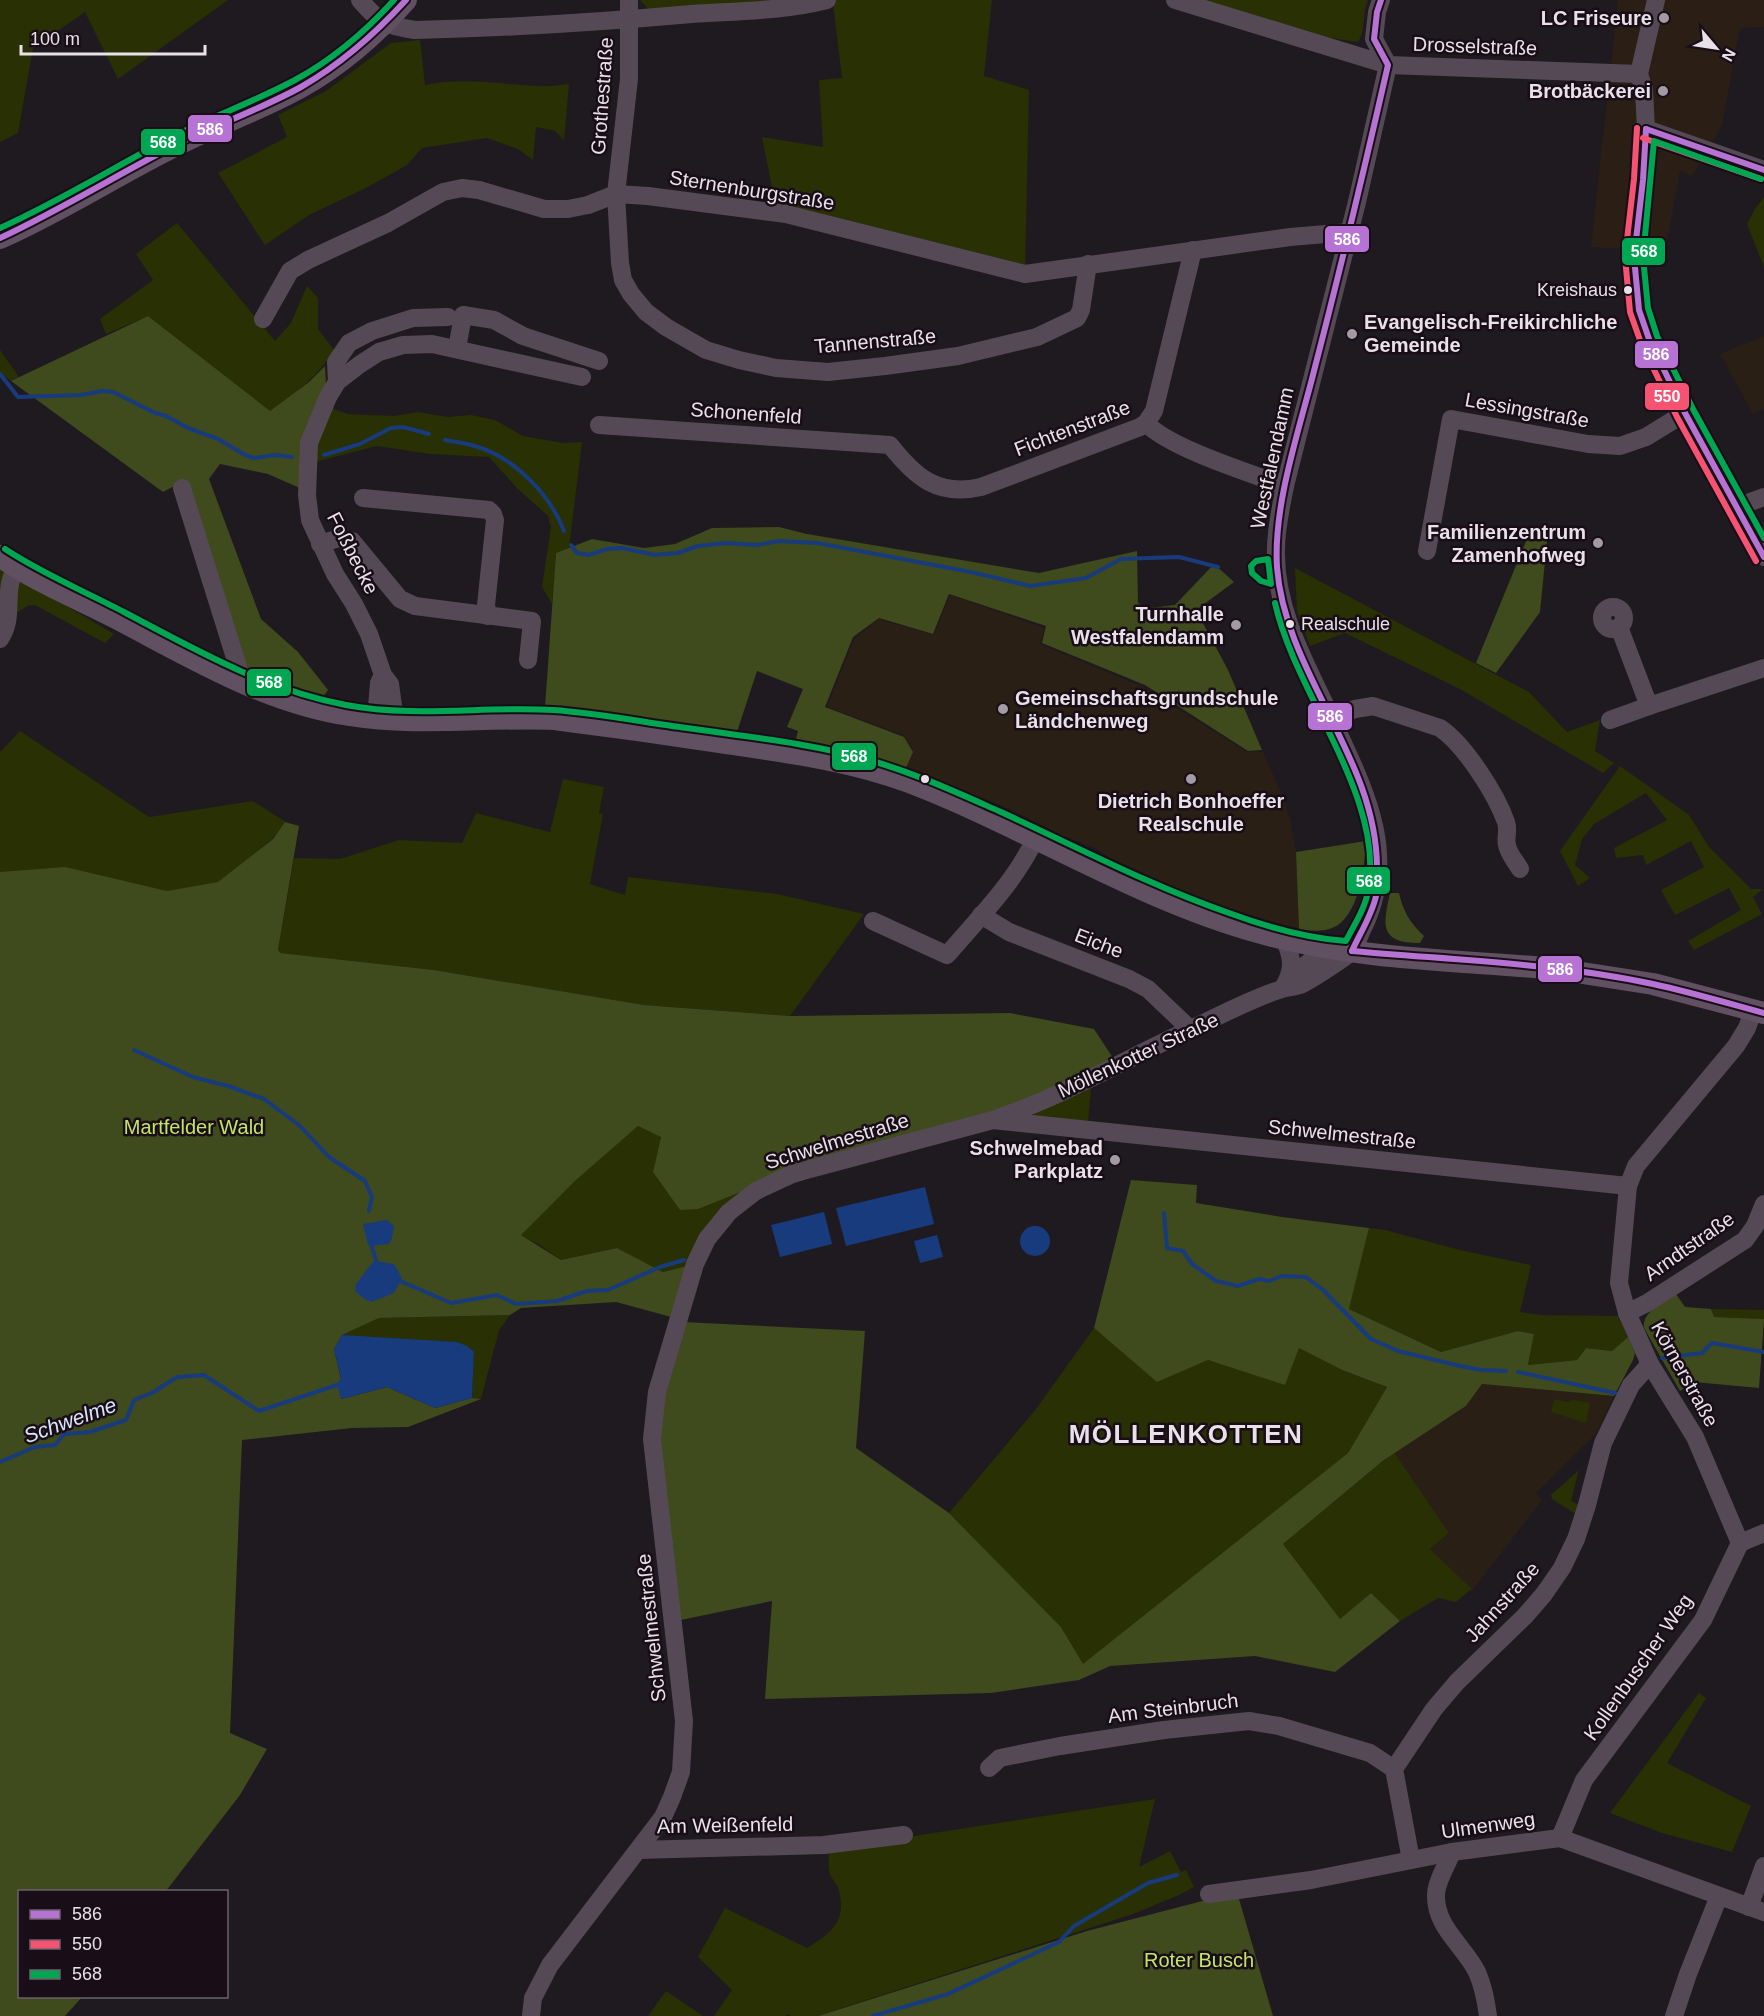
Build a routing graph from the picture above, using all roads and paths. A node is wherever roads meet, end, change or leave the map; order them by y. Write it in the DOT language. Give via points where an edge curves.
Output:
graph roads {
  1 [pos="360,0"];
  2 [pos="406,0"];
  3 [pos="629,0"];
  4 [pos="827,0"];
  5 [pos="1175,0"];
  6 [pos="1381,0"];
  7 [pos="1656,0"];
  8 [pos="629,19"];
  9 [pos="385,24"];
  10 [pos="1388,65"];
  11 [pos="1639,74"];
  12 [pos="1646,129"];
  13 [pos="1764,170"];
  14 [pos="616,194"];
  15 [pos="1350,232"];
  16 [pos="0,238"];
  17 [pos="1193,250"];
  18 [pos="1088,264"];
  19 [pos="448,317"];
  20 [pos="263,319"];
  21 [pos="456,349"];
  22 [pos="599,362"];
  23 [pos="582,377"];
  24 [pos="337,382"];
  25 [pos="1685,413"];
  26 [pos="1146,423"];
  27 [pos="599,425"];
  28 [pos="890,445"];
  29 [pos="1285,486"];
  30 [pos="182,488"];
  31 [pos="1764,497"];
  32 [pos="363,498"];
  33 [pos="1737,507"];
  34 [pos="320,544"];
  35 [pos="1428,551"];
  36 [pos="1764,557"];
  37 [pos="8,561"];
  38 [pos="488,616"];
  39 [pos="1619,627"];
  40 [pos="0,639"];
  41 [pos="528,660"];
  42 [pos="1764,668"];
  43 [pos="243,683"];
  44 [pos="1649,706"];
  45 [pos="386,719"];
  46 [pos="1332,719"];
  47 [pos="1610,720"];
  48 [pos="1035,839"];
  49 [pos="1520,869"];
  50 [pos="981,915"];
  51 [pos="873,921"];
  52 [pos="1284,939"];
  53 [pos="1326,956"];
  54 [pos="1286,982"];
  55 [pos="1759,1012"];
  56 [pos="1190,1029"];
  57 [pos="993,1120"];
  58 [pos="1628,1186"];
  59 [pos="1764,1204"];
  60 [pos="1627,1313"];
  61 [pos="1650,1364"];
  62 [pos="1764,1533"];
  63 [pos="1740,1544"];
  64 [pos="989,1768"];
  65 [pos="1394,1769"];
  66 [pos="904,1835"];
  67 [pos="1560,1838"];
  68 [pos="638,1850"];
  69 [pos="1452,1852"];
  70 [pos="1411,1860"];
  71 [pos="1764,1866"];
  72 [pos="1209,1894"];
  73 [pos="1719,1896"];
  74 [pos="1757,1909"];
  75 [pos="531,2016"];
  76 [pos="1488,2016"];
  77 [pos="1674,2016"];
  1 -- 9 [label="street"];
  2 -- 9 [label="main road"];
  3 -- 8 [label="street, Grothestraße"];
  4 -- 8 [label="street"];
  5 -- 10 [label="street, Drosselstraße"];
  6 -- 10 [label="street" via="1374,39"];
  7 -- 11 [label="street"];
  8 -- 9 [label="street" via="426,30"];
  8 -- 14 [label="street, Grothestraße" via="629,79"];
  9 -- 16 [label="main road" via="348,56 300,87 190,138"];
  10 -- 11 [label="street, Drosselstraße"];
  10 -- 15 [label="street, Westfalendamm"];
  11 -- 12 [label="street"];
  12 -- 13 [label="street"];
  12 -- 25 [label="street" via="1634,256 1637,300 1649,339"];
  14 -- 18 [label="street, Sternenburgstraße" via="786,214 1026,274"];
  14 -- 18 [label="street, Tannenstraße" via="623,280 646,312 706,350 776,369 828,372 885,366 958,356 1037,337 1077,318"];
  14 -- 20 [label="street, Sternenburgstraße" via="588,205 544,209 479,190 443,192 290,272"];
  15 -- 17 [label="street, Sternenburgstraße"];
  15 -- 29 [label="street, Westfalendamm"];
  17 -- 18 [label="street, Sternenburgstraße"];
  17 -- 26 [label="street, Fichtenstraße" via="1154,411"];
  19 -- 24 [label="street, Foßbecke" via="413,318 349,343 336,362"];
  21 -- 22 [label="street" via="464,315 494,320 523,336"];
  21 -- 23 [label="street, Foßbecke"];
  21 -- 24 [label="street, Foßbecke" via="432,344 403,345 379,352"];
  24 -- 34 [label="street, Foßbecke" via="309,443 309,520"];
  25 -- 33 [label="street"];
  25 -- 35 [label="street, Lessingstraße" via="1646,437 1620,446 1588,444 1451,419"];
  26 -- 28 [label="street, Fichtenstraße" via="965,490 928,482 904,463"];
  26 -- 29 [label="street" via="1154,432 1186,448"];
  27 -- 28 [label="street, Schonenfeld"];
  29 -- 46 [label="street, Westfalendamm" via="1276,550 1280,589 1303,661"];
  30 -- 43 [label="street"];
  31 -- 33 [label="street"];
  32 -- 38 [label="street" via="489,510 495,520"];
  33 -- 36 [label="street"];
  34 -- 38 [label="street" via="339,538 352,541 400,598 415,606"];
  34 -- 45 [label="street, Foßbecke" via="369,634 390,684"];
  37 -- 40 [label="street" via="13,573 8,590 7,627"];
  37 -- 43 [label="main road"];
  38 -- 41 [label="street" via="532,621"];
  39 -- 44 [label="street"];
  42 -- 44 [label="street"];
  43 -- 45 [label="main road" via="298,704"];
  44 -- 47 [label="street"];
  45 -- 48 [label="main road" via="554,719 813,756 907,782"];
  46 -- 49 [label="street" via="1373,706 1446,732 1481,774 1507,824 1506,847"];
  46 -- 53 [label="street, Westfalendamm" via="1374,820 1379,858 1374,901"];
  48 -- 50 [label="street" via="1027,856"];
  48 -- 52 [label="main road" via="1184,906"];
  50 -- 51 [label="street" via="947,954"];
  50 -- 56 [label="street, Eiche" via="1009,932 1148,989"];
  52 -- 53 [label="main road"];
  52 -- 54 [label="street" via="1292,966"];
  53 -- 54 [label="street, Möllenkotter Straße" via="1300,985"];
  53 -- 55 [label="main road" via="1557,969 1653,984"];
  54 -- 56 [label="street, Möllenkotter Straße"];
  55 -- 58 [label="street, Körnerstraße" via="1736,1046 1636,1166"];
  56 -- 57 [label="street, Möllenkotter Straße" via="1113,1068"];
  57 -- 58 [label="street, Schwelmestraße"];
  57 -- 68 [label="street, Schwelmestraße" via="790,1175 756,1191 729,1212 695,1264 657,1392 652,1439 684,1721 681,1772 663,1817"];
  58 -- 60 [label="street, Körnerstraße" via="1619,1283"];
  59 -- 60 [label="street, Arndtstraße" via="1745,1240"];
  60 -- 61 [label="street, Körnerstraße"];
  61 -- 63 [label="street, Körnerstraße" via="1695,1437"];
  61 -- 65 [label="street, Jahnstraße" via="1631,1385 1603,1443 1587,1505 1562,1568 1526,1616 1434,1709"];
  62 -- 63 [label="street"];
  63 -- 67 [label="street, Kollenbuscher Weg" via="1703,1620 1584,1780"];
  64 -- 65 [label="street, Am Steinbruch" via="1000,1758 1060,1746 1249,1721 1370,1753"];
  65 -- 70 [label="street"];
  66 -- 68 [label="street, Am Weißenfeld" via="824,1845"];
  67 -- 69 [label="street, Ulmenweg"];
  67 -- 73 [label="street, Ulmenweg"];
  68 -- 75 [label="street, Am Weißenfeld" via="550,1965 533,1998"];
  69 -- 70 [label="street, Ulmenweg"];
  69 -- 76 [label="street" via="1436,1892 1437,1908 1447,1930 1476,1970 1486,1996"];
  70 -- 72 [label="street, Ulmenweg" via="1311,1880"];
  71 -- 74 [label="street"];
  73 -- 74 [label="street, Ulmenweg"];
  73 -- 77 [label="street"];
}
